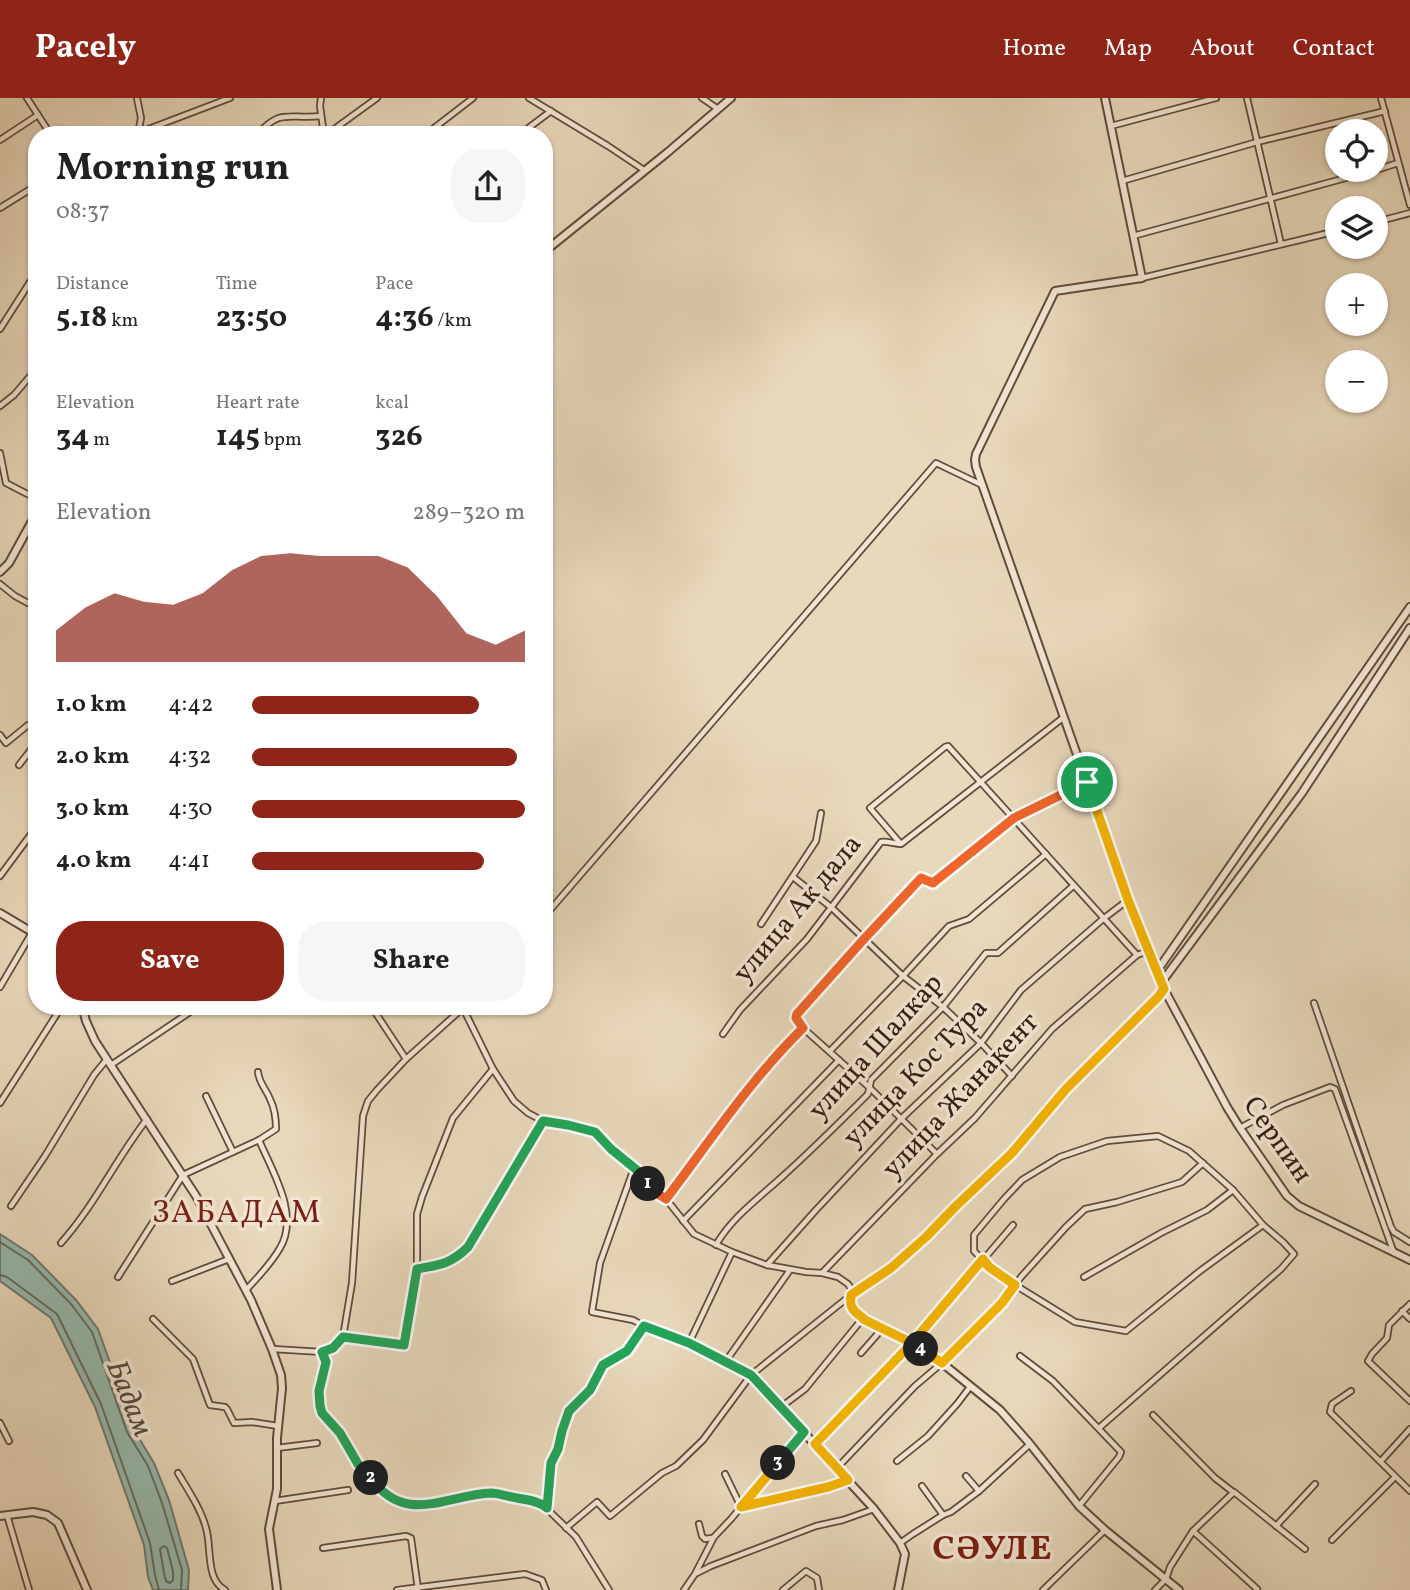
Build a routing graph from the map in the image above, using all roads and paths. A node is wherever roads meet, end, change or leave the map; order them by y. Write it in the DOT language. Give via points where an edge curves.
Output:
graph roads {
  1 [pos="35,98"];
  2 [pos="137,98"];
  3 [pos="230,98"];
  4 [pos="320,98"];
  5 [pos="377,98"];
  6 [pos="473,98"];
  7 [pos="529,98"];
  8 [pos="702,98"];
  9 [pos="731,98"];
  10 [pos="1105,98"];
  11 [pos="1216,98"];
  12 [pos="1247,98"];
  13 [pos="1381,98"];
  14 [pos="28,99"];
  15 [pos="719,109"];
  16 [pos="551,111"];
  17 [pos="1385,111"];
  18 [pos="38,115"];
  19 [pos="321,116"];
  20 [pos="45,126"];
  21 [pos="140,126"];
  22 [pos="158,126"];
  23 [pos="265,126"];
  24 [pos="323,126"];
  25 [pos="338,126"];
  26 [pos="437,126"];
  27 [pos="531,126"];
  28 [pos="1111,126"];
  29 [pos="0,139"];
  30 [pos="1257,142"];
  31 [pos="1398,163"];
  32 [pos="1388,166"];
  33 [pos="644,170"];
  34 [pos="1122,181"];
  35 [pos="1330,182"];
  36 [pos="28,191"];
  37 [pos="1408,192"];
  38 [pos="1270,198"];
  39 [pos="1410,205"];
  40 [pos="0,208"];
  41 [pos="1410,213"];
  42 [pos="1388,219"];
  43 [pos="1325,234"];
  44 [pos="1133,236"];
  45 [pos="1282,244"];
  46 [pos="553,245"];
  47 [pos="1142,278"];
  48 [pos="28,285"];
  49 [pos="0,329"];
  50 [pos="28,379"];
  51 [pos="0,406"];
  52 [pos="0,453"];
  53 [pos="6,483"];
  54 [pos="982,485"];
  55 [pos="0,490"];
  56 [pos="28,494"];
  57 [pos="28,529"];
  58 [pos="0,572"];
  59 [pos="0,584"];
  60 [pos="28,603"];
  61 [pos="1410,607"];
  62 [pos="1410,628"];
  63 [pos="1064,717"];
  64 [pos="28,725"];
  65 [pos="0,735"];
  66 [pos="28,754"];
  67 [pos="19,765"];
  68 [pos="981,782"];
  69 [pos="1087,782"];
  70 [pos="821,813"];
  71 [pos="1014,818"];
  72 [pos="28,838"];
  73 [pos="901,844"];
  74 [pos="1046,854"];
  75 [pos="0,876"];
  76 [pos="793,877"];
  77 [pos="1073,886"];
  78 [pos="1128,900"];
  79 [pos="553,907"];
  80 [pos="831,908"];
  81 [pos="0,913"];
  82 [pos="1103,919"];
  83 [pos="761,924"];
  84 [pos="28,929"];
  85 [pos="864,939"];
  86 [pos="28,942"];
  87 [pos="1148,951"];
  88 [pos="1137,955"];
  89 [pos="1157,971"];
  90 [pos="903,976"];
  91 [pos="0,986"];
  92 [pos="1163,986"];
  93 [pos="1314,1003"];
  94 [pos="943,1007"];
  95 [pos="56,1015"];
  96 [pos="84,1015"];
  97 [pos="185,1015"];
  98 [pos="377,1015"];
  99 [pos="454,1015"];
  100 [pos="467,1015"];
  101 [pos="803,1028"];
  102 [pos="723,1034"];
  103 [pos="981,1043"];
  104 [pos="830,1051"];
  105 [pos="406,1059"];
  106 [pos="839,1060"];
  107 [pos="109,1062"];
  108 [pos="493,1069"];
  109 [pos="258,1072"];
  110 [pos="1012,1076"];
  111 [pos="870,1087"];
  112 [pos="206,1096"];
  113 [pos="0,1103"];
  114 [pos="147,1119"];
  115 [pos="901,1119"];
  116 [pos="543,1121"];
  117 [pos="1240,1128"];
  118 [pos="259,1140"];
  119 [pos="233,1153"];
  120 [pos="937,1154"];
  121 [pos="1203,1163"];
  122 [pos="634,1168"];
  123 [pos="183,1175"];
  124 [pos="1233,1190"];
  125 [pos="666,1199"];
  126 [pos="11,1206"];
  127 [pos="683,1221"];
  128 [pos="1013,1225"];
  129 [pos="1263,1225"];
  130 [pos="1410,1242"];
  131 [pos="61,1244"];
  132 [pos="716,1245"];
  133 [pos="732,1252"];
  134 [pos="1394,1253"];
  135 [pos="229,1259"];
  136 [pos="983,1259"];
  137 [pos="1410,1260"];
  138 [pos="766,1265"];
  139 [pos="417,1269"];
  140 [pos="790,1270"];
  141 [pos="822,1273"];
  142 [pos="118,1277"];
  143 [pos="1084,1277"];
  144 [pos="172,1280"];
  145 [pos="1015,1285"];
  146 [pos="246,1290"];
  147 [pos="852,1294"];
  148 [pos="1410,1304"];
  149 [pos="1402,1311"];
  150 [pos="863,1318"];
  151 [pos="153,1319"];
  152 [pos="1410,1319"];
  153 [pos="644,1326"];
  154 [pos="882,1329"];
  155 [pos="343,1337"];
  156 [pos="689,1343"];
  157 [pos="912,1343"];
  158 [pos="272,1349"];
  159 [pos="861,1353"];
  160 [pos="324,1354"];
  161 [pos="1020,1356"];
  162 [pos="726,1361"];
  163 [pos="942,1363"];
  164 [pos="751,1375"];
  165 [pos="970,1387"];
  166 [pos="1351,1391"];
  167 [pos="1410,1401"];
  168 [pos="781,1408"];
  169 [pos="1153,1415"];
  170 [pos="0,1423"];
  171 [pos="278,1426"];
  172 [pos="1099,1428"];
  173 [pos="1410,1429"];
  174 [pos="804,1432"];
  175 [pos="9,1441"];
  176 [pos="317,1443"];
  177 [pos="815,1444"];
  178 [pos="1030,1444"];
  179 [pos="277,1448"];
  180 [pos="897,1461"];
  181 [pos="1381,1461"];
  182 [pos="837,1468"];
  183 [pos="178,1473"];
  184 [pos="725,1474"];
  185 [pos="966,1476"];
  186 [pos="1395,1476"];
  187 [pos="848,1480"];
  188 [pos="1315,1484"];
  189 [pos="922,1486"];
  190 [pos="348,1490"];
  191 [pos="1410,1491"];
  192 [pos="979,1492"];
  193 [pos="1234,1492"];
  194 [pos="275,1501"];
  195 [pos="1079,1506"];
  196 [pos="741,1507"];
  197 [pos="547,1508"];
  198 [pos="874,1509"];
  199 [pos="3,1515"];
  200 [pos="943,1515"];
  201 [pos="699,1524"];
  202 [pos="1276,1526"];
  203 [pos="566,1528"];
  204 [pos="1105,1530"];
  205 [pos="1193,1531"];
  206 [pos="713,1538"];
  207 [pos="1332,1540"];
  208 [pos="900,1543"];
  209 [pos="323,1548"];
  210 [pos="1305,1549"];
  211 [pos="695,1574"];
  212 [pos="1166,1579"];
  213 [pos="418,1589"];
  214 [pos="1257,1589"];
  215 [pos="29,1590"];
  216 [pos="88,1590"];
  217 [pos="223,1590"];
  218 [pos="277,1590"];
  219 [pos="397,1590"];
  220 [pos="546,1590"];
  221 [pos="609,1590"];
  222 [pos="684,1590"];
  223 [pos="783,1590"];
  224 [pos="819,1590"];
  225 [pos="898,1590"];
  226 [pos="1043,1590"];
  227 [pos="1155,1590"];
  228 [pos="1180,1590"];
  1 -- 14 [label="street"];
  2 -- 21 [label="street"];
  3 -- 22 [label="street"];
  4 -- 19 [label="street"];
  5 -- 25 [label="street"];
  6 -- 26 [label="street"];
  7 -- 16 [label="street"];
  8 -- 15 [label="street"];
  9 -- 15 [label="street"];
  10 -- 28 [label="street"];
  11 -- 28 [label="street"];
  12 -- 30 [label="street"];
  13 -- 17 [label="street"];
  14 -- 18 [label="street"];
  15 -- 33 [label="street"];
  16 -- 27 [label="street"];
  16 -- 33 [label="street"];
  17 -- 30 [label="street"];
  17 -- 31 [label="street"];
  18 -- 20 [label="street"];
  18 -- 29 [label="street"];
  19 -- 23 [label="street" via="292,115"];
  19 -- 24 [label="street"];
  28 -- 34 [label="street"];
  30 -- 34 [label="street"];
  30 -- 38 [label="street"];
  31 -- 32 [label="street"];
  31 -- 37 [label="street"];
  33 -- 46 [label="street"];
  34 -- 44 [label="street"];
  35 -- 38 [label="street"];
  36 -- 40 [label="street"];
  37 -- 39 [label="street"];
  38 -- 44 [label="street"];
  38 -- 45 [label="street"];
  41 -- 42 [label="street"];
  43 -- 45 [label="street"];
  44 -- 47 [label="street"];
  45 -- 47 [label="street"];
  47 -- 54 [label="street, Серпин" via="1055,291 976,454"];
  48 -- 49 [label="street"];
  50 -- 51 [label="street"];
  52 -- 53 [label="street"];
  53 -- 55 [label="street"];
  53 -- 56 [label="street"];
  54 -- 63 [label="street, Серпин"];
  54 -- 79 [label="street" via="936,463"];
  57 -- 58 [label="street"];
  59 -- 60 [label="street"];
  61 -- 89 [label="street"];
  62 -- 92 [label="street" via="1302,793"];
  63 -- 68 [label="street, улица Ак дала"];
  63 -- 69 [label="street, Серпин"];
  64 -- 65 [label="street" via="6,743"];
  66 -- 67 [label="street"];
  68 -- 71 [label="street"];
  68 -- 73 [label="street, улица Ак дала"];
  68 -- 73 [label="street" via="945,747 870,808"];
  69 -- 71 [label="street"];
  69 -- 78 [label="street, Серпин"];
  70 -- 76 [label="street" via="816,841"];
  71 -- 74 [label="street"];
  71 -- 85 [label="street" via="933,883 921,878"];
  72 -- 75 [label="street"];
  73 -- 80 [label="street, улица Ак дала" via="881,842"];
  74 -- 77 [label="street"];
  74 -- 90 [label="street" via="969,919 949,926"];
  76 -- 80 [label="street"];
  76 -- 83 [label="street"];
  77 -- 82 [label="street"];
  77 -- 94 [label="street, улица Шалкар" via="999,953 986,953"];
  78 -- 82 [label="street, улица Кос Тура"];
  78 -- 87 [label="street, Серпин"];
  80 -- 85 [label="street"];
  80 -- 102 [label="street, улица Ак дала"];
  81 -- 84 [label="street"];
  82 -- 88 [label="street"];
  82 -- 103 [label="street, улица Кос Тура" via="1021,990"];
  85 -- 90 [label="street"];
  85 -- 101 [label="street" via="797,1014"];
  86 -- 91 [label="street"];
  87 -- 88 [label="street"];
  87 -- 89 [label="street, Серпин"];
  88 -- 110 [label="street, улица Жанакент" via="1052,1029"];
  89 -- 92 [label="street, Серпин"];
  90 -- 94 [label="street"];
  90 -- 104 [label="street"];
  92 -- 117 [label="street, Серпин"];
  92 -- 147 [label="street" via="1158,997 1066,1089 1012,1153 891,1268"];
  93 -- 130 [label="street" via="1391,1227"];
  94 -- 103 [label="street"];
  94 -- 111 [label="street, улица Шалкар" via="871,1080"];
  95 -- 113 [label="street"];
  96 -- 107 [label="street"];
  97 -- 107 [label="street"];
  98 -- 105 [label="street"];
  99 -- 105 [label="street"];
  100 -- 108 [label="street"];
  101 -- 104 [label="street"];
  101 -- 125 [label="street" via="758,1076"];
  103 -- 110 [label="street"];
  103 -- 115 [label="street, улица Кос Тура"];
  104 -- 106 [label="street"];
  105 -- 155 [label="street" via="369,1101 363,1116 352,1283"];
  106 -- 111 [label="street"];
  106 -- 127 [label="street"];
  107 -- 114 [label="street"];
  107 -- 126 [label="street" via="94,1075"];
  108 -- 116 [label="street" via="514,1101"];
  108 -- 139 [label="street" via="453,1118 422,1197 417,1214"];
  109 -- 118 [label="street" via="274,1109 276,1129"];
  110 -- 120 [label="street, улица Жанакент"];
  111 -- 115 [label="street"];
  111 -- 132 [label="street, улица Шалкар" via="868,1094 745,1209"];
  112 -- 119 [label="street"];
  114 -- 123 [label="street"];
  114 -- 131 [label="street"];
  115 -- 120 [label="street"];
  115 -- 138 [label="street, улица Кос Тура"];
  116 -- 122 [label="street" via="595,1132"];
  116 -- 139 [label="street" via="468,1247 444,1264"];
  117 -- 134 [label="street, Серпин" via="1287,1196 1299,1206"];
  117 -- 134 [label="street" via="1283,1105 1335,1089"];
  118 -- 119 [label="street"];
  118 -- 146 [label="street" via="284,1199 286,1233 272,1261"];
  119 -- 123 [label="street"];
  120 -- 141 [label="street, улица Жанакент"];
  121 -- 124 [label="street"];
  121 -- 136 [label="street" via="1158,1136 1107,1141 1060,1157 1023,1180 974,1235 974,1251"];
  121 -- 145 [label="street" via="1182,1182 1085,1209"];
  122 -- 125 [label="street"];
  122 -- 153 [label="street" via="600,1263 592,1312"];
  123 -- 135 [label="street"];
  123 -- 142 [label="street"];
  124 -- 129 [label="street"];
  124 -- 143 [label="street" via="1207,1210"];
  125 -- 127 [label="street"];
  127 -- 132 [label="street" via="694,1234"];
  128 -- 136 [label="street"];
  129 -- 145 [label="street" via="1126,1331 1075,1322"];
  129 -- 172 [label="street" via="1294,1254"];
  132 -- 133 [label="street"];
  133 -- 138 [label="street"];
  133 -- 156 [label="street"];
  134 -- 137 [label="street, Серпин"];
  135 -- 144 [label="street"];
  135 -- 146 [label="street"];
  136 -- 145 [label="street"];
  136 -- 157 [label="street"];
  138 -- 140 [label="street"];
  139 -- 155 [label="street" via="404,1345"];
  140 -- 141 [label="street"];
  140 -- 162 [label="street"];
  141 -- 147 [label="street" via="848,1284"];
  145 -- 163 [label="street"];
  146 -- 158 [label="street"];
  147 -- 150 [label="street" via="853,1311"];
  147 -- 164 [label="street"];
  148 -- 149 [label="street"];
  149 -- 152 [label="street"];
  149 -- 167 [label="street" via="1368,1361"];
  150 -- 154 [label="street"];
  150 -- 168 [label="street" via="806,1389"];
  151 -- 171 [label="street" via="193,1359 210,1405 227,1409 234,1423"];
  153 -- 156 [label="street"];
  153 -- 197 [label="street" via="627,1351 603,1365 590,1390 569,1411 551,1463"];
  154 -- 157 [label="street"];
  154 -- 159 [label="street"];
  155 -- 160 [label="street"];
  156 -- 162 [label="street"];
  157 -- 163 [label="street"];
  157 -- 177 [label="street"];
  158 -- 160 [label="street"];
  158 -- 171 [label="street" via="282,1381"];
  160 -- 197 [label="street" via="318,1399 322,1413 358,1464 391,1498 425,1505 490,1493"];
  161 -- 172 [label="street" via="1053,1381"];
  162 -- 164 [label="street"];
  163 -- 165 [label="street"];
  163 -- 182 [label="street"];
  164 -- 168 [label="street"];
  164 -- 203 [label="street" via="703,1440 676,1466 610,1516 597,1502"];
  165 -- 178 [label="street" via="1000,1410"];
  165 -- 180 [label="street" via="928,1436"];
  166 -- 181 [label="street" via="1332,1404 1330,1412"];
  168 -- 174 [label="street"];
  169 -- 193 [label="street"];
  170 -- 175 [label="street"];
  171 -- 179 [label="street"];
  172 -- 195 [label="street" via="1121,1452"];
  173 -- 181 [label="street"];
  174 -- 177 [label="street"];
  174 -- 196 [label="street"];
  176 -- 179 [label="street"];
  177 -- 182 [label="street"];
  178 -- 192 [label="street"];
  178 -- 195 [label="street"];
  179 -- 194 [label="street"];
  181 -- 186 [label="street"];
  182 -- 187 [label="street"];
  183 -- 217 [label="street" via="206,1529 214,1577"];
  184 -- 196 [label="street"];
  185 -- 192 [label="street"];
  186 -- 191 [label="street"];
  186 -- 207 [label="street"];
  187 -- 196 [label="street"];
  187 -- 198 [label="street"];
  188 -- 202 [label="street"];
  189 -- 200 [label="street"];
  190 -- 194 [label="street"];
  192 -- 200 [label="street"];
  193 -- 202 [label="street"];
  193 -- 205 [label="street"];
  194 -- 218 [label="street" via="269,1529"];
  195 -- 204 [label="street"];
  196 -- 206 [label="street"];
  197 -- 203 [label="street"];
  198 -- 208 [label="street"];
  198 -- 211 [label="street"];
  199 -- 215 [label="street"];
  199 -- 216 [label="street" via="33,1512 58,1523"];
  200 -- 208 [label="street"];
  201 -- 206 [label="street" via="705,1539"];
  202 -- 210 [label="street"];
  203 -- 221 [label="street"];
  204 -- 212 [label="street"];
  204 -- 226 [label="street"];
  205 -- 212 [label="street"];
  205 -- 214 [label="street"];
  206 -- 211 [label="street"];
  208 -- 225 [label="street" via="905,1554"];
  209 -- 213 [label="street" via="411,1538"];
  211 -- 222 [label="street"];
  212 -- 227 [label="street"];
  212 -- 228 [label="street"];
  213 -- 219 [label="street"];
  213 -- 220 [label="street" via="525,1574 542,1580"];
  223 -- 224 [label="street" via="806,1571 817,1578"];
}
